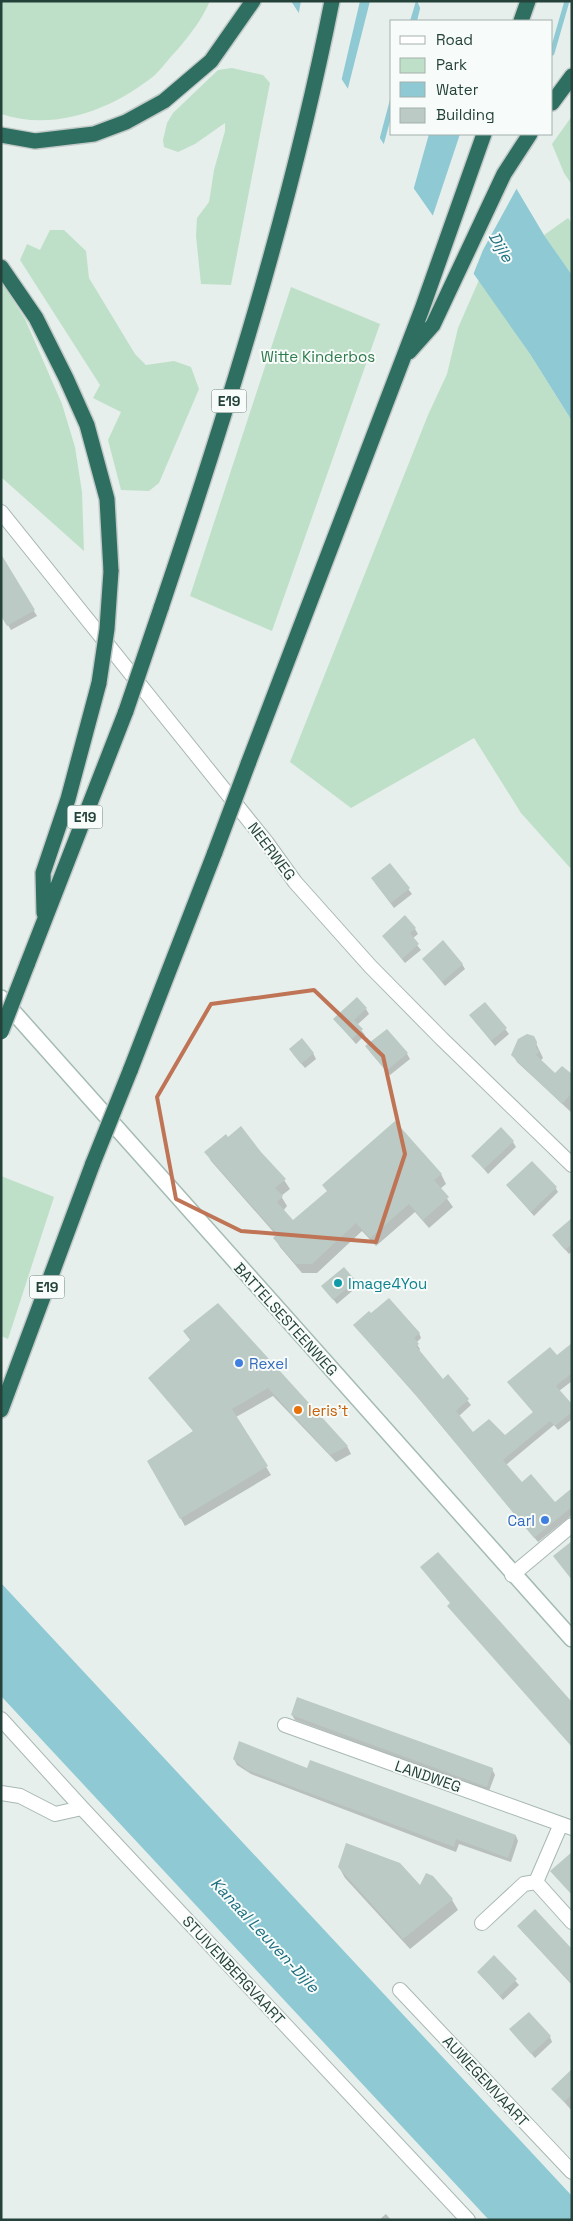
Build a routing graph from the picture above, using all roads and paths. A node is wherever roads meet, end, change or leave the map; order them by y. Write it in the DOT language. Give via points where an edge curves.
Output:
graph roads {
  1 [pos="332,1"];
  2 [pos="528,1"];
  3 [pos="252,4"];
  4 [pos="521,20"];
  5 [pos="572,76"];
  6 [pos="553,102"];
  7 [pos="1,135"];
  8 [pos="484,135"];
  9 [pos="529,135"];
  10 [pos="1,267"];
  11 [pos="402,361"];
  12 [pos="1,512"];
  13 [pos="44,923"];
  14 [pos="1,998"];
  15 [pos="1,1032"];
  16 [pos="572,1165"];
  17 [pos="1,1410"];
  18 [pos="572,1525"];
  19 [pos="512,1575"];
  20 [pos="572,1640"];
  21 [pos="1,1719"];
  22 [pos="285,1726"];
  23 [pos="1,1793"];
  24 [pos="82,1808"];
  25 [pos="566,1826"];
  26 [pos="536,1882"];
  27 [pos="572,1922"];
  28 [pos="482,1923"];
  29 [pos="400,1990"];
  30 [pos="572,2172"];
  31 [pos="468,2220"];
  1 -- 13 [label="highway, E19, bridge" via="262,290 214,450 126,711"];
  2 -- 4 [label="highway"];
  3 -- 7 [label="highway" via="211,61 192,79 164,101 126,122 94,134 45,140"];
  5 -- 6 [label="highway"];
  8 -- 11 [label="highway, E19"];
  9 -- 11 [label="highway" via="504,174 433,325"];
  10 -- 13 [label="highway, bridge" via="36,318 66,378 87,425 107,499 111,571 107,629 98,683 68,799 44,873"];
  11 -- 17 [label="highway, E19, bridge"];
  12 -- 16 [label="street, NEERWEG" via="295,882 383,980"];
  13 -- 15 [label="highway, E19, bridge"];
  14 -- 19 [label="main road, BATTELSESTEENWEG"];
  18 -- 19 [label="street"];
  19 -- 20 [label="main road, BATTELSESTEENWEG"];
  21 -- 24 [label="street, STUIVENBERGVAART"];
  22 -- 25 [label="street, LANDWEG"];
  23 -- 24 [label="street" via="20,1796 55,1814"];
  24 -- 31 [label="street, STUIVENBERGVAART"];
  25 -- 26 [label="street"];
  26 -- 27 [label="street"];
  26 -- 28 [label="street" via="524,1884"];
  29 -- 30 [label="street, AUWEGEMVAART"];
}
